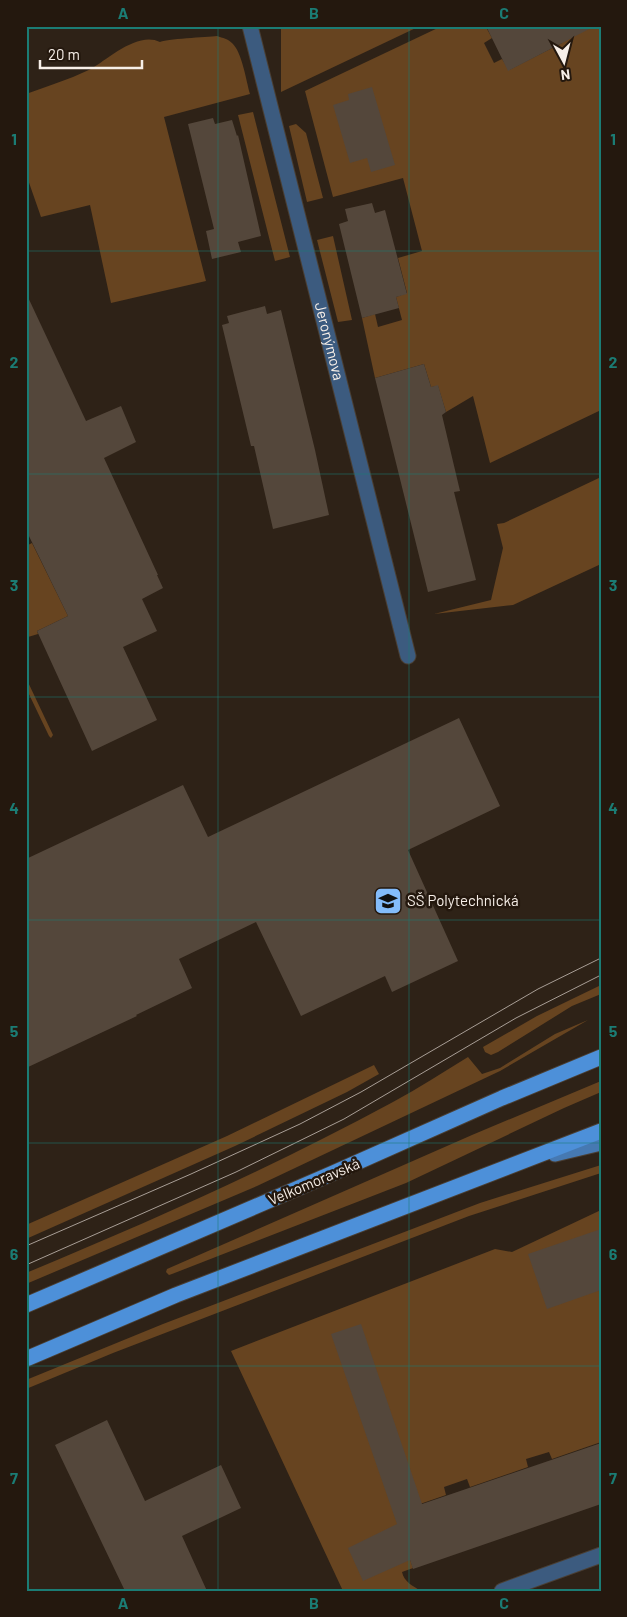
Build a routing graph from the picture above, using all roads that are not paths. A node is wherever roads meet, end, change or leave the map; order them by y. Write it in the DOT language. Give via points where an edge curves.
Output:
graph roads {
  1 [pos="250,26"];
  2 [pos="408,656"];
  3 [pos="601,1058"];
  4 [pos="601,1131"];
  5 [pos="601,1143"];
  6 [pos="522,1162"];
  7 [pos="26,1305"];
  8 [pos="26,1359"];
  9 [pos="601,1555"];
  10 [pos="502,1591"];
  1 -- 2 [label="street, Jeronýmova"];
  3 -- 7 [label="main road, Velkomoravská"];
  4 -- 6 [label="main road"];
  5 -- 6 [label="street"];
  6 -- 8 [label="main road" via="176,1295"];
  9 -- 10 [label="street"];
}
